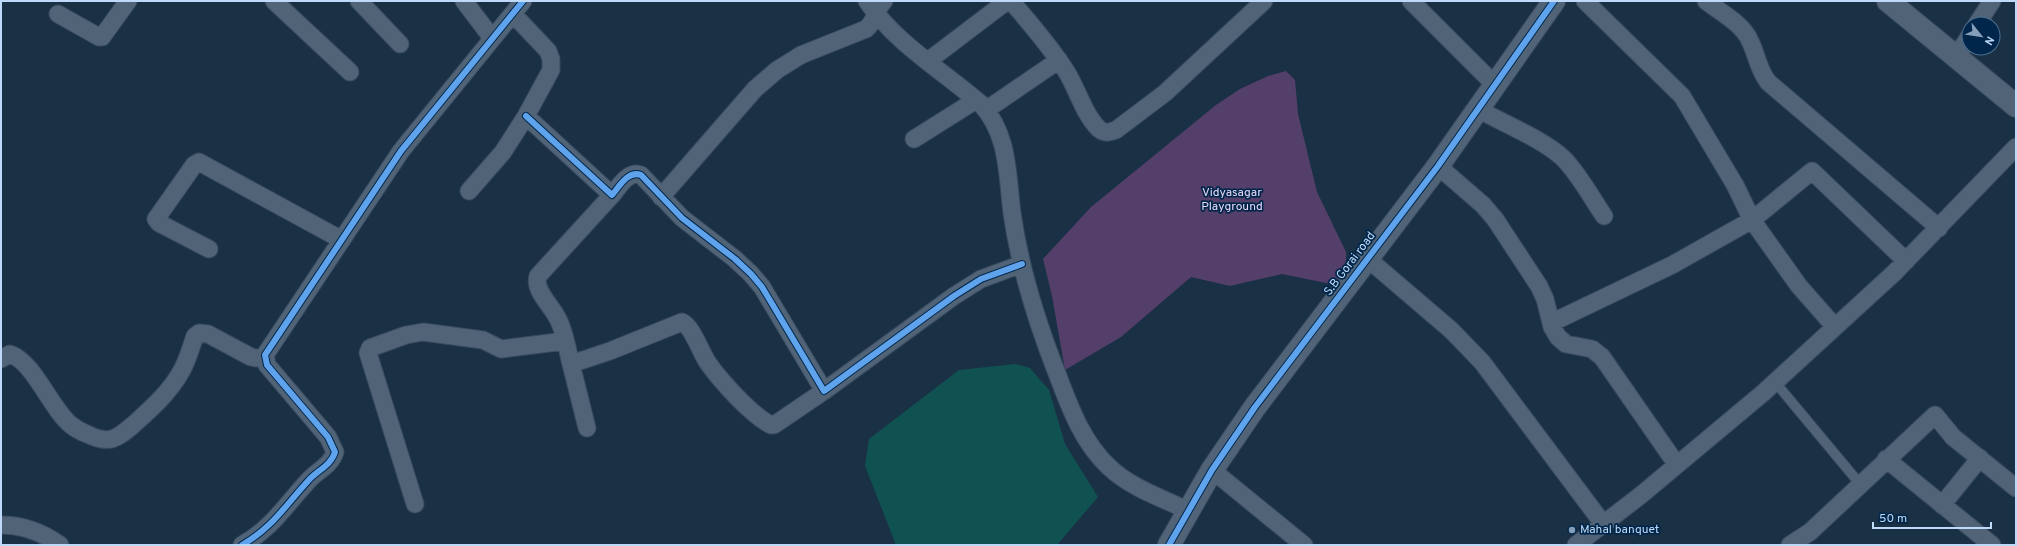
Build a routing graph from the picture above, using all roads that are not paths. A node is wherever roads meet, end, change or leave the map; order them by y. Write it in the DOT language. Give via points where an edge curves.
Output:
graph roads {
  1 [pos="128,1"];
  2 [pos="274,1"];
  3 [pos="359,1"];
  4 [pos="464,1"];
  5 [pos="1007,1"];
  6 [pos="1010,1"];
  7 [pos="1264,1"];
  8 [pos="1411,1"];
  9 [pos="1554,1"];
  10 [pos="1586,1"];
  11 [pos="1706,1"];
  12 [pos="1888,1"];
  13 [pos="1992,1"];
  14 [pos="876,6"];
  15 [pos="518,7"];
  16 [pos="58,14"];
  17 [pos="1982,16"];
  18 [pos="492,38"];
  19 [pos="400,44"];
  20 [pos="1961,49"];
  21 [pos="1956,57"];
  22 [pos="1059,60"];
  23 [pos="928,61"];
  24 [pos="350,72"];
  25 [pos="1495,85"];
  26 [pos="981,105"];
  27 [pos="2016,106"];
  28 [pos="1478,109"];
  29 [pos="526,116"];
  30 [pos="914,139"];
  31 [pos="2016,147"];
  32 [pos="1438,166"];
  33 [pos="469,191"];
  34 [pos="612,195"];
  35 [pos="661,196"];
  36 [pos="1604,216"];
  37 [pos="1752,220"];
  38 [pos="1939,228"];
  39 [pos="342,240"];
  40 [pos="209,249"];
  41 [pos="1368,259"];
  42 [pos="1906,261"];
  43 [pos="1022,264"];
  44 [pos="1551,323"];
  45 [pos="1835,327"];
  46 [pos="565,341"];
  47 [pos="264,358"];
  48 [pos="1,359"];
  49 [pos="571,364"];
  50 [pos="1775,382"];
  51 [pos="824,391"];
  52 [pos="587,428"];
  53 [pos="1980,458"];
  54 [pos="1886,459"];
  55 [pos="1677,465"];
  56 [pos="1212,470"];
  57 [pos="1860,484"];
  58 [pos="2016,488"];
  59 [pos="414,504"];
  60 [pos="1942,505"];
  61 [pos="1189,511"];
  62 [pos="1,525"];
  63 [pos="1604,525"];
  64 [pos="60,545"];
  65 [pos="242,545"];
  66 [pos="1169,545"];
  67 [pos="1304,545"];
  68 [pos="1576,545"];
  69 [pos="1790,545"];
  70 [pos="1992,545"];
  1 -- 16 [label="street" via="102,37"];
  2 -- 24 [label="street"];
  3 -- 19 [label="street"];
  4 -- 18 [label="street"];
  5 -- 23 [label="street"];
  6 -- 22 [label="street"];
  7 -- 22 [label="street" via="1165,93 1116,130 1108,133 1092,121 1078,90"];
  8 -- 25 [label="street"];
  9 -- 25 [label="street, S.B Gorai road"];
  10 -- 37 [label="street" via="1682,96 1735,185"];
  11 -- 38 [label="street" via="1744,31 1768,82"];
  12 -- 21 [label="street"];
  13 -- 17 [label="street"];
  14 -- 23 [label="street" via="898,36"];
  14 -- 35 [label="street" via="874,21 866,29 801,55 777,70 755,89"];
  15 -- 18 [label="street"];
  15 -- 29 [label="street" via="551,59 551,70"];
  18 -- 39 [label="street" via="401,151"];
  20 -- 21 [label="street"];
  21 -- 27 [label="street"];
  22 -- 26 [label="street"];
  23 -- 26 [label="street"];
  25 -- 28 [label="street, S.B Gorai road"];
  26 -- 30 [label="street"];
  26 -- 43 [label="street" via="1000,133"];
  28 -- 32 [label="street, S.B Gorai road"];
  28 -- 36 [label="street" via="1546,145 1562,158 1571,167"];
  29 -- 33 [label="street" via="503,152"];
  29 -- 34 [label="street"];
  31 -- 38 [label="street" via="1958,205"];
  32 -- 41 [label="street, S.B Gorai road"];
  32 -- 44 [label="street" via="1483,205 1495,219 1540,286"];
  34 -- 35 [label="street" via="627,177 636,173"];
  34 -- 46 [label="street" via="536,280 538,288 559,320"];
  35 -- 51 [label="street" via="682,218 735,259 762,287"];
  37 -- 42 [label="street" via="1812,171"];
  37 -- 44 [label="street" via="1672,265"];
  37 -- 45 [label="street" via="1799,286"];
  38 -- 42 [label="street"];
  39 -- 40 [label="street" via="199,162 194,165 156,219 159,223"];
  39 -- 47 [label="street"];
  41 -- 56 [label="street, S.B Gorai road" via="1255,407"];
  41 -- 63 [label="street" via="1451,330 1482,362"];
  42 -- 45 [label="street"];
  43 -- 51 [label="street" via="981,279 954,296"];
  43 -- 61 [label="street" via="1039,324 1071,412 1094,451 1110,468 1130,483"];
  44 -- 55 [label="street" via="1558,337 1566,344 1592,349 1602,357"];
  45 -- 50 [label="street"];
  46 -- 49 [label="street"];
  46 -- 59 [label="street" via="502,349 483,340 423,332 406,335 370,348 368,353"];
  47 -- 48 [label="street" via="251,357 208,334 199,333 195,336 182,369 171,388 124,433 115,439 104,440 72,426 22,360 10,354"];
  47 -- 65 [label="street" via="267,365 328,438 335,452 333,458 308,480 269,526"];
  49 -- 51 [label="street" via="682,322 688,326 706,361 722,382 771,425"];
  49 -- 52 [label="street"];
  50 -- 55 [label="street"];
  50 -- 57 [label="lane"];
  53 -- 54 [label="street" via="1953,437 1934,415"];
  53 -- 58 [label="street"];
  53 -- 60 [label="street"];
  54 -- 57 [label="street"];
  54 -- 60 [label="street"];
  55 -- 63 [label="street"];
  56 -- 61 [label="street, S.B Gorai road"];
  56 -- 67 [label="street"];
  57 -- 69 [label="street" via="1810,532"];
  60 -- 70 [label="street"];
  61 -- 66 [label="street, S.B Gorai road"];
  62 -- 64 [label="street" via="28,528 48,536"];
  63 -- 68 [label="street"];
}
